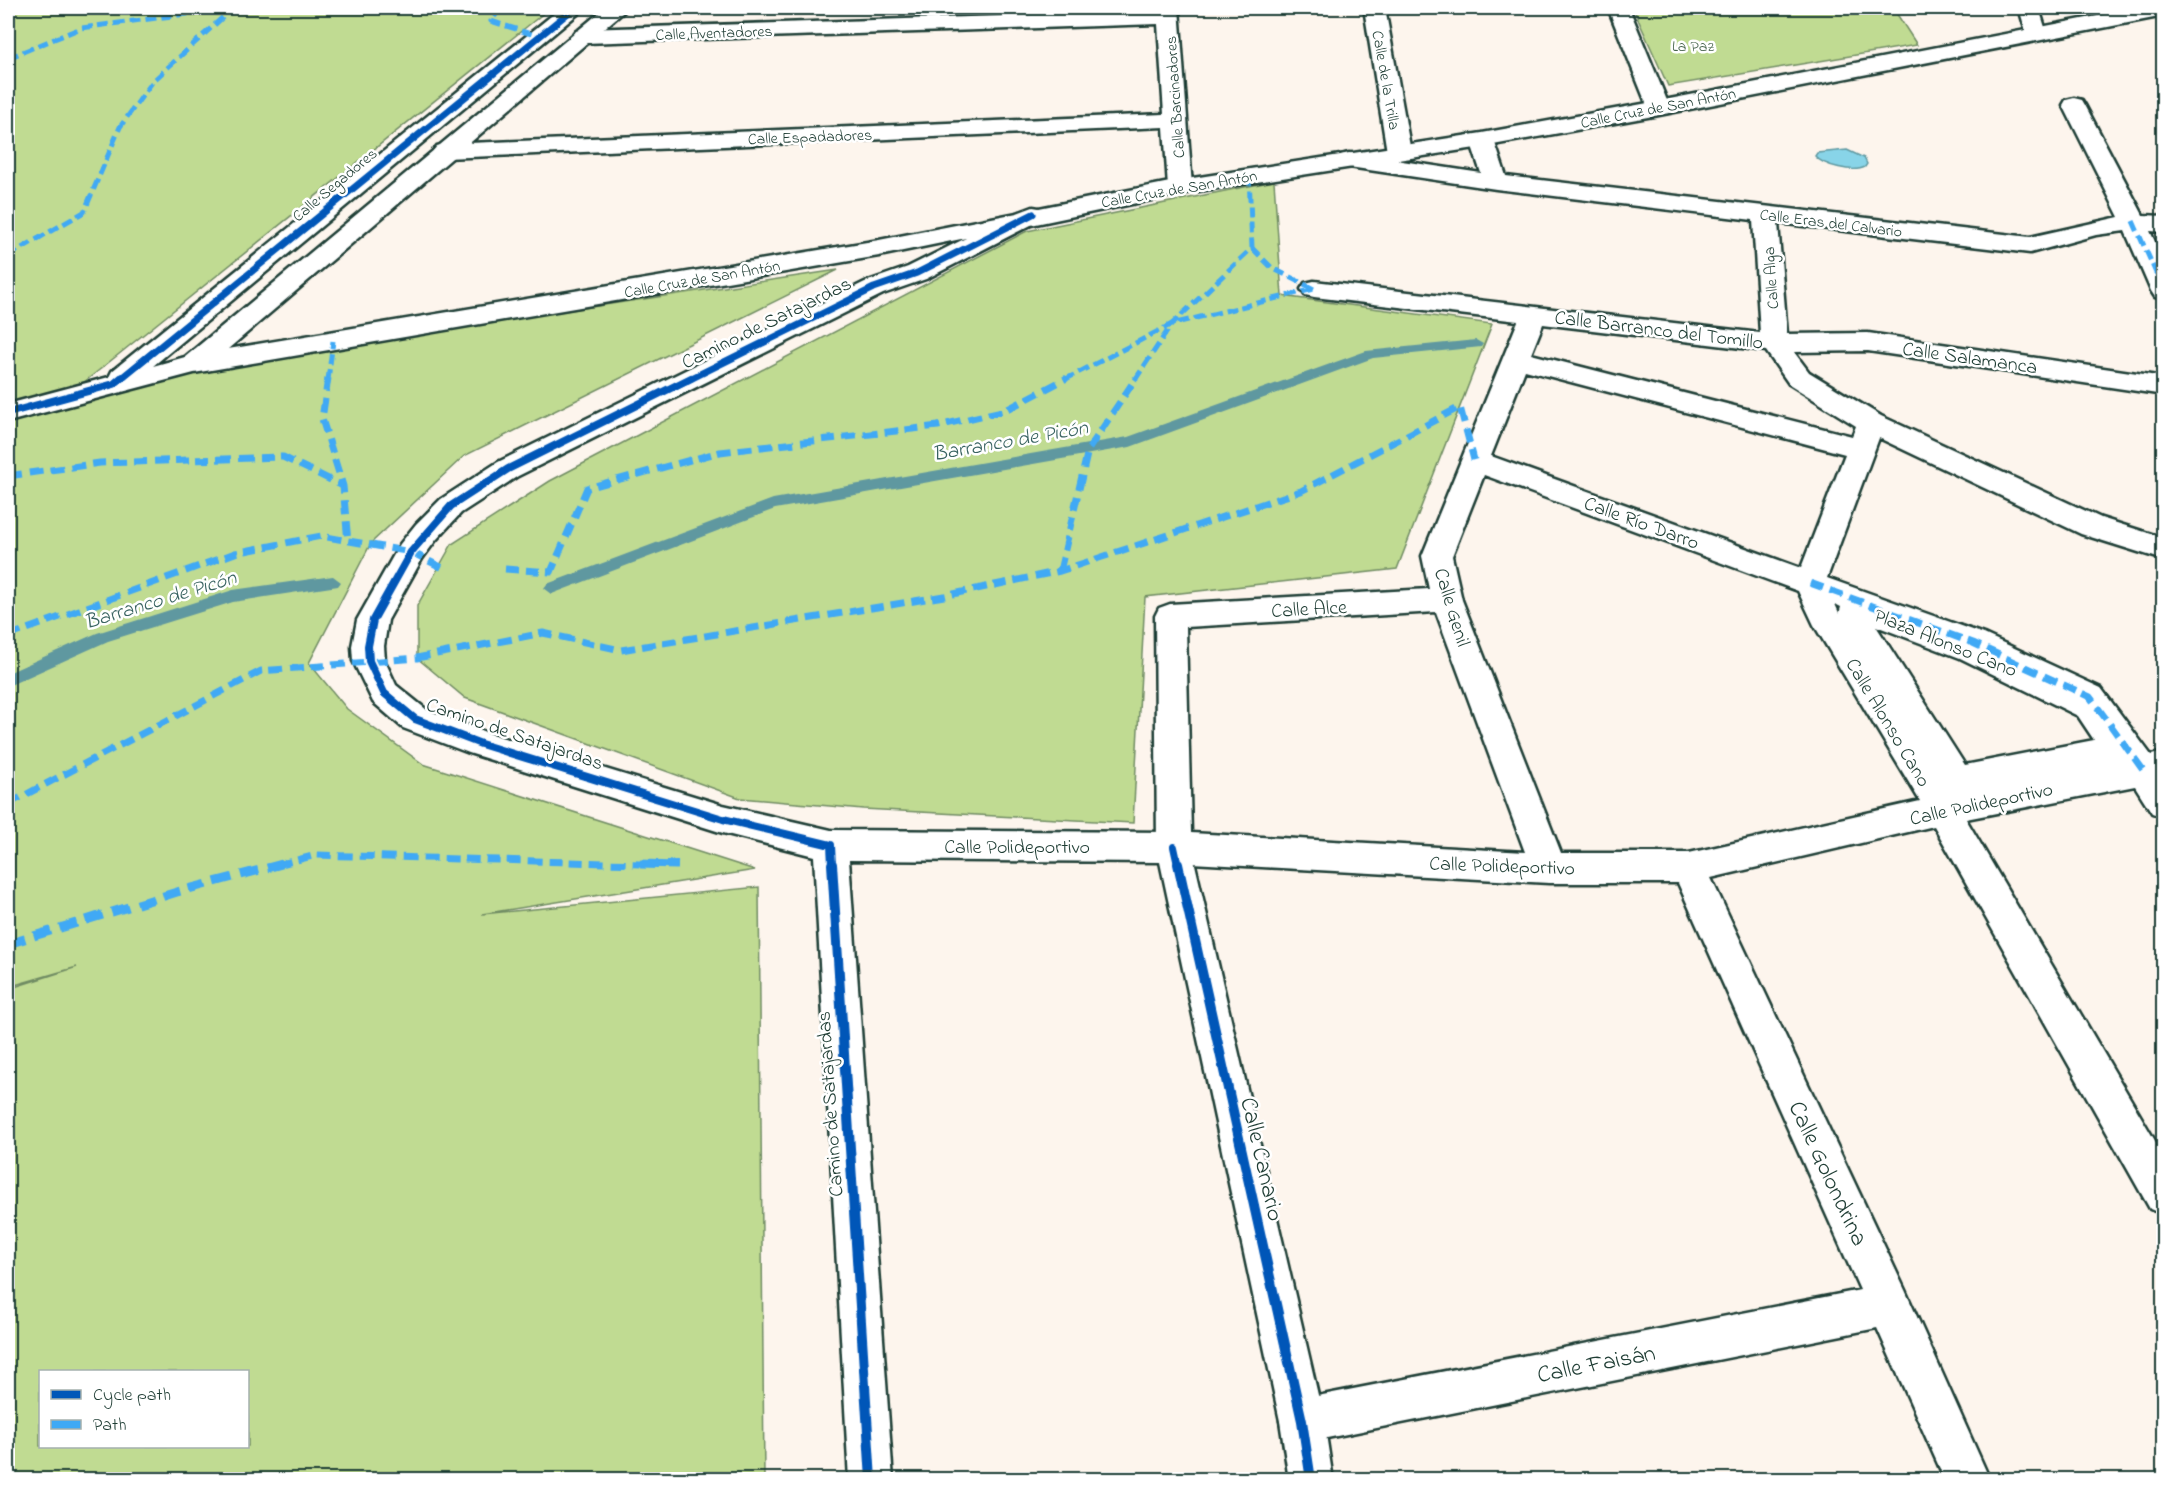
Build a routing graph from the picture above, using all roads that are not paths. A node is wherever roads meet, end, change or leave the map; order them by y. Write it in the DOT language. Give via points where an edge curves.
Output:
graph roads {
  1 [pos="574,8"];
  2 [pos="617,8"];
  3 [pos="1374,8"];
  4 [pos="1618,8"];
  5 [pos="2030,8"];
  6 [pos="2106,8"];
  7 [pos="2163,9"];
  8 [pos="1168,12"];
  9 [pos="2132,15"];
  10 [pos="2036,34"];
  11 [pos="584,36"];
  12 [pos="2074,105"];
  13 [pos="1659,108"];
  14 [pos="1176,120"];
  15 [pos="1482,140"];
  16 [pos="445,151"];
  17 [pos="1399,152"];
  18 [pos="1349,160"];
  19 [pos="1496,182"];
  20 [pos="1180,187"];
  21 [pos="1033,214"];
  22 [pos="1765,214"];
  23 [pos="2133,221"];
  24 [pos="2163,224"];
  25 [pos="918,239"];
  26 [pos="879,248"];
  27 [pos="917,273"];
  28 [pos="874,288"];
  29 [pos="1314,289"];
  30 [pos="2163,291"];
  31 [pos="1534,314"];
  32 [pos="1774,342"];
  33 [pos="1516,359"];
  34 [pos="194,363"];
  35 [pos="114,384"];
  36 [pos="2163,386"];
  37 [pos="8,413"];
  38 [pos="1866,436"];
  39 [pos="1474,460"];
  40 [pos="2163,549"];
  41 [pos="1810,583"];
  42 [pos="1447,600"];
  43 [pos="1170,616"];
  44 [pos="2141,761"];
  45 [pos="2163,803"];
  46 [pos="1943,810"];
  47 [pos="831,845"];
  48 [pos="1174,847"];
  49 [pos="1549,868"];
  50 [pos="1689,868"];
  51 [pos="2163,1195"];
  52 [pos="1890,1305"];
  53 [pos="1302,1421"];
  54 [pos="871,1479"];
  55 [pos="1311,1479"];
  56 [pos="1968,1479"];
  1 -- 35 [label="street, Calle Segadores"];
  2 -- 11 [label="street"];
  3 -- 17 [label="street, Calle de la Trilla"];
  4 -- 13 [label="street"];
  5 -- 10 [label="street"];
  6 -- 9 [label="street"];
  7 -- 9 [label="street, Calle Cruz de San Antón"];
  8 -- 11 [label="street, Calle Aventadores"];
  8 -- 14 [label="street, Calle Barcinadores"];
  9 -- 10 [label="street, Calle Cruz de San Antón"];
  10 -- 13 [label="street, Calle Cruz de San Antón"];
  11 -- 16 [label="street"];
  12 -- 23 [label="street"];
  13 -- 15 [label="street, Calle Cruz de San Antón"];
  14 -- 16 [label="street, Calle Espadadores"];
  14 -- 20 [label="street, Calle Barcinadores"];
  15 -- 17 [label="street, Calle Cruz de San Antón"];
  15 -- 19 [label="street"];
  16 -- 34 [label="street"];
  17 -- 18 [label="street, Calle Cruz de San Antón"];
  18 -- 19 [label="street, Calle Eras del Calvario"];
  18 -- 20 [label="street, Calle Cruz de San Antón"];
  19 -- 22 [label="street, Calle Eras del Calvario"];
  20 -- 21 [label="street, Calle Cruz de San Antón"];
  21 -- 25 [label="street, Calle Cruz de San Antón"];
  21 -- 27 [label="street, Camino de Satajardas"];
  22 -- 23 [label="street, Calle Eras del Calvario" via="2030,245 2097,226"];
  22 -- 32 [label="street, Calle Alga"];
  23 -- 24 [label="street, Calle Eras del Calvario"];
  23 -- 30 [label="street"];
  25 -- 26 [label="street, Calle Cruz de San Antón"];
  25 -- 27 [label="street" via="921,262"];
  26 -- 28 [label="street, Camino de Satajardas" via="884,272"];
  26 -- 34 [label="street, Calle Cruz de San Antón"];
  27 -- 28 [label="street, Camino de Satajardas"];
  28 -- 47 [label="street, Camino de Satajardas" via="508,469 451,506 411,552 373,620 368,646 369,661 384,693 415,719 481,744 723,819"];
  29 -- 31 [label="street, Calle Barranco del Tomillo"];
  31 -- 32 [label="street, Calle Barranco del Tomillo"];
  31 -- 33 [label="street, Calle Genil"];
  32 -- 36 [label="street, Calle Salamanca" via="1868,342"];
  32 -- 38 [label="street, Calle Barranco del Tomillo" via="1799,378"];
  33 -- 38 [label="street, Calle Barranco del Tomillo"];
  33 -- 39 [label="street, Calle Genil"];
  34 -- 35 [label="street, Calle Cruz de San Antón"];
  35 -- 37 [label="street, Calle Cruz de San Antón"];
  38 -- 40 [label="street, Calle Barranco del Tomillo" via="2091,526"];
  38 -- 41 [label="street"];
  39 -- 41 [label="street, Calle Río Darro"];
  39 -- 42 [label="street, Calle Genil" via="1437,556"];
  41 -- 44 [label="street, Calle Río Darro" via="1973,643 2090,697"];
  41 -- 46 [label="street, Calle Alonso Cano" via="1825,617"];
  42 -- 43 [label="street, Calle Alce"];
  42 -- 49 [label="street, Calle Genil"];
  43 -- 48 [label="street, Calle Canario"];
  44 -- 44 [label="street, Plaza Alonso Cano" via="2089,706 1971,649 1864,609 1855,610 1854,617 1957,780"];
  44 -- 45 [label="street"];
  44 -- 46 [label="street, Calle Polideportivo"];
  46 -- 50 [label="street, Calle Polideportivo"];
  46 -- 51 [label="street, Calle Alonso Cano"];
  47 -- 48 [label="street, Calle Polideportivo"];
  47 -- 54 [label="street, Camino de Satajardas"];
  48 -- 49 [label="street, Calle Polideportivo"];
  48 -- 53 [label="street, Calle Canario"];
  49 -- 50 [label="street, Calle Polideportivo"];
  50 -- 52 [label="street, Calle Golondrina"];
  52 -- 53 [label="street, Calle Faisán"];
  52 -- 56 [label="street, Calle Golondrina"];
  53 -- 55 [label="street, Calle Canario"];
}
